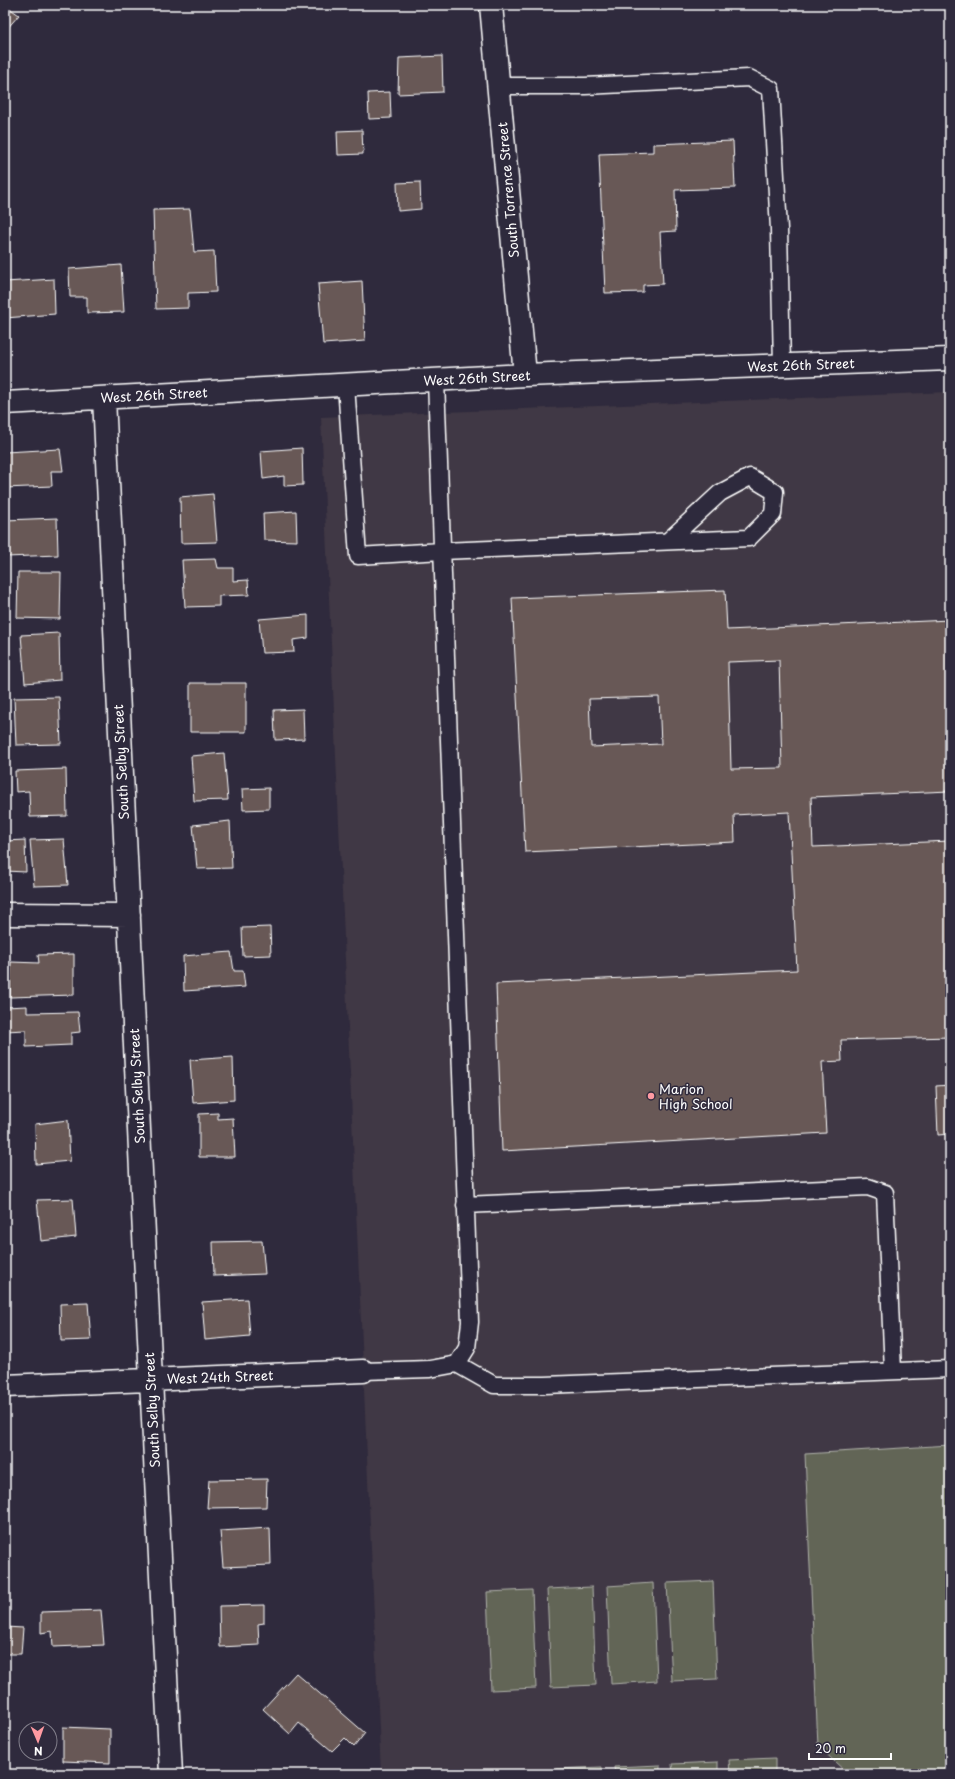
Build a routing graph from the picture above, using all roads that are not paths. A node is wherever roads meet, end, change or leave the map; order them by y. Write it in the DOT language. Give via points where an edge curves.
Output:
graph roads {
  1 [pos="491,5"];
  2 [pos="499,86"];
  3 [pos="950,359"];
  4 [pos="782,365"];
  5 [pos="525,375"];
  6 [pos="436,380"];
  7 [pos="346,385"];
  8 [pos="104,398"];
  9 [pos="5,403"];
  10 [pos="668,541"];
  11 [pos="442,551"];
  12 [pos="5,914"];
  13 [pos="129,915"];
  14 [pos="466,1205"];
  15 [pos="457,1364"];
  16 [pos="950,1369"];
  17 [pos="363,1371"];
  18 [pos="893,1371"];
  19 [pos="151,1380"];
  20 [pos="5,1386"];
  21 [pos="171,1774"];
  1 -- 2 [label="street, South Torrence Street"];
  2 -- 4 [label="lane" via="585,86 748,78 771,89 779,229"];
  2 -- 5 [label="street, South Torrence Street"];
  3 -- 4 [label="street, West 26th Street"];
  4 -- 5 [label="street, West 26th Street"];
  5 -- 6 [label="street, West 26th Street"];
  6 -- 7 [label="street, West 26th Street"];
  6 -- 11 [label="lane"];
  7 -- 8 [label="street, West 26th Street"];
  7 -- 11 [label="lane" via="358,556"];
  8 -- 9 [label="street, West 26th Street"];
  8 -- 13 [label="street, South Selby Street"];
  10 -- 10 [label="lane" via="749,538 772,514 775,492 750,477 720,492"];
  10 -- 11 [label="lane"];
  11 -- 14 [label="lane"];
  12 -- 13 [label="street"];
  13 -- 19 [label="street, South Selby Street"];
  14 -- 15 [label="lane" via="470,1322 467,1348"];
  14 -- 18 [label="lane" via="868,1186 885,1193"];
  15 -- 17 [label="lane" via="430,1369"];
  15 -- 18 [label="lane" via="494,1384 546,1386"];
  16 -- 18 [label="lane"];
  17 -- 19 [label="street, West 24th Street"];
  19 -- 20 [label="street, West 24th Street"];
  19 -- 21 [label="street, South Selby Street"];
}
